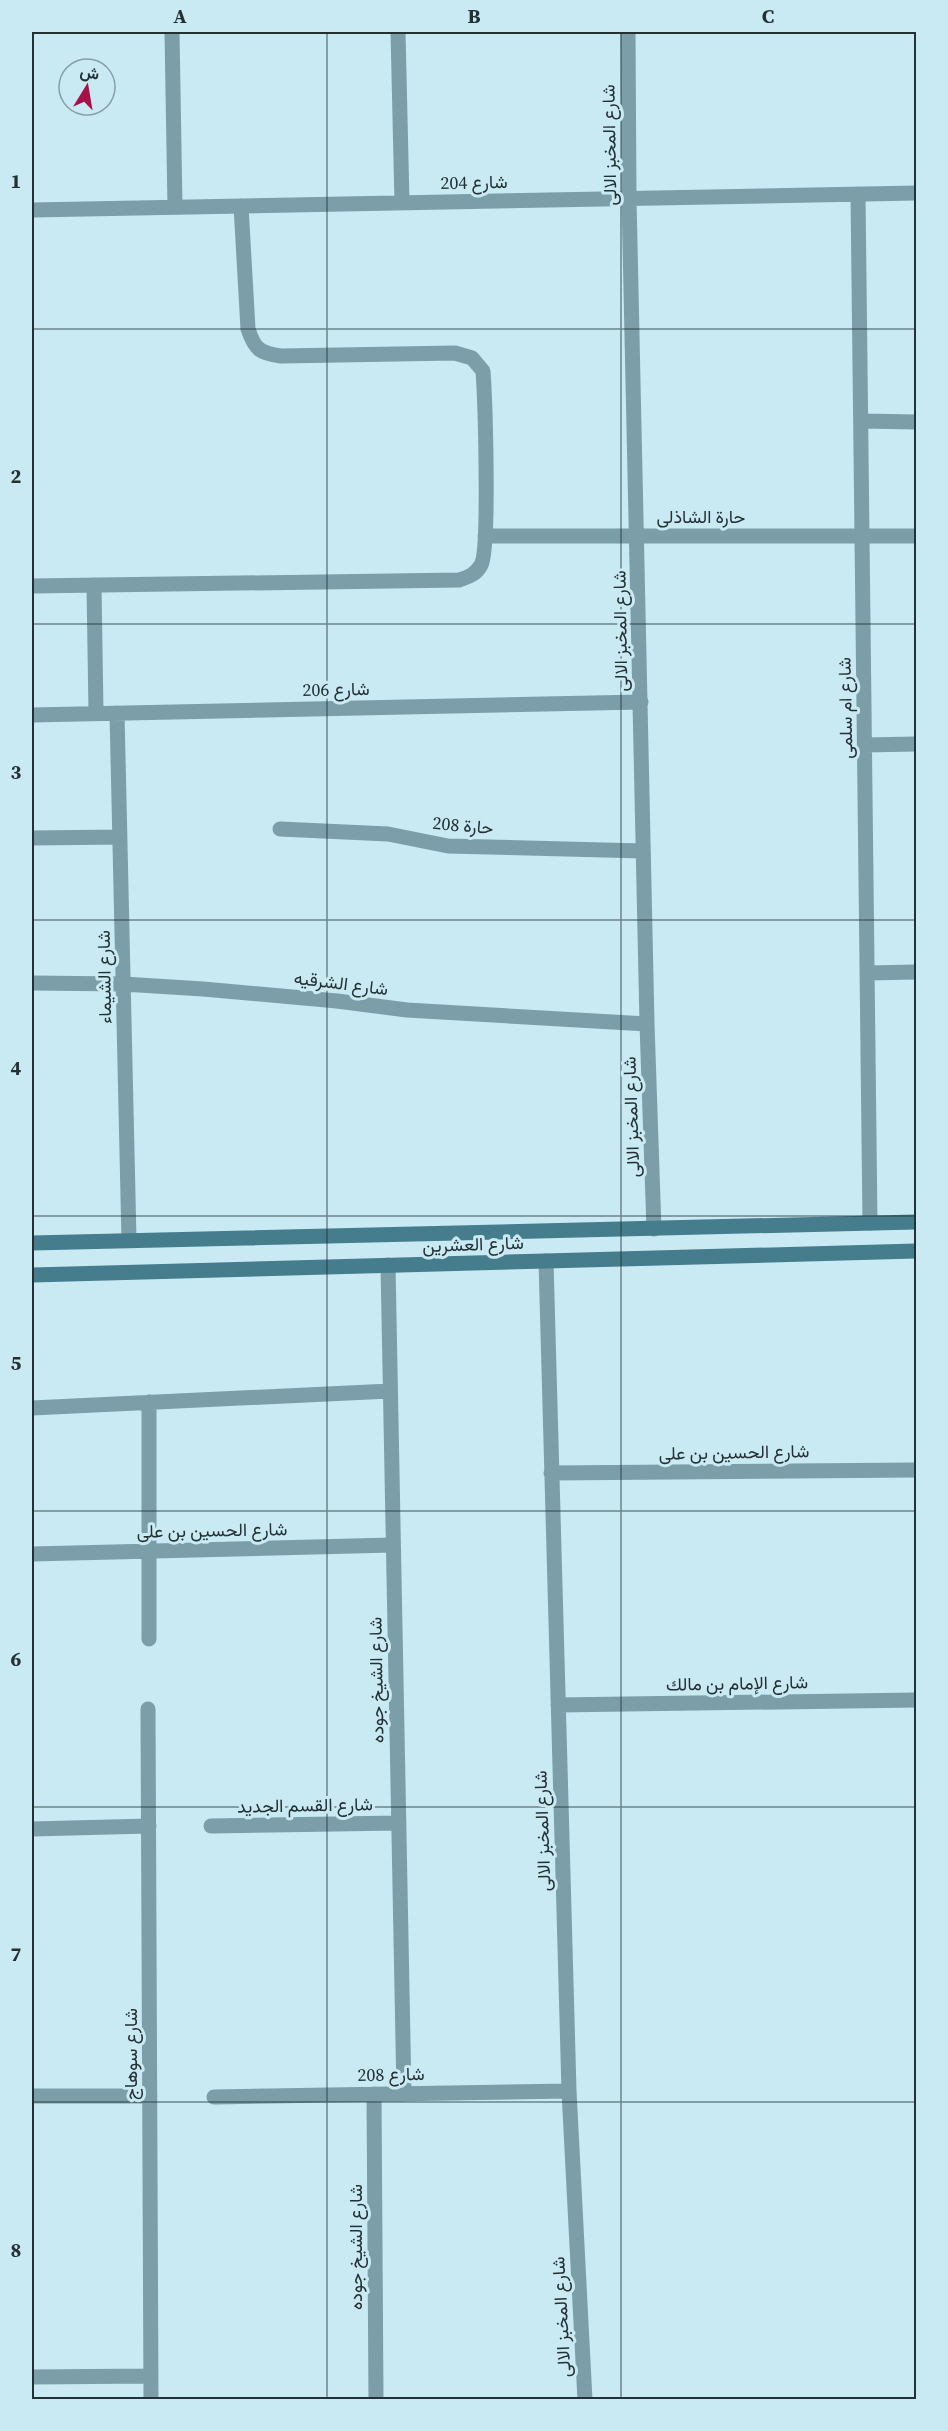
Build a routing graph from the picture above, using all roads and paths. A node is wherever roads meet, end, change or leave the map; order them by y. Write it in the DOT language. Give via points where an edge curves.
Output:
graph roads {
  1 [pos="172,32"];
  2 [pos="398,32"];
  3 [pos="628,32"];
  4 [pos="916,193"];
  5 [pos="858,194"];
  6 [pos="629,198"];
  7 [pos="402,202"];
  8 [pos="241,206"];
  9 [pos="175,207"];
  10 [pos="32,210"];
  11 [pos="862,421"];
  12 [pos="916,422"];
  13 [pos="485,536"];
  14 [pos="637,536"];
  15 [pos="862,536"];
  16 [pos="916,536"];
  17 [pos="32,585"];
  18 [pos="94,585"];
  19 [pos="640,702"];
  20 [pos="96,713"];
  21 [pos="117,713"];
  22 [pos="32,715"];
  23 [pos="916,744"];
  24 [pos="865,745"];
  25 [pos="280,829"];
  26 [pos="120,837"];
  27 [pos="32,838"];
  28 [pos="644,851"];
  29 [pos="916,972"];
  30 [pos="867,973"];
  31 [pos="32,983"];
  32 [pos="123,984"];
  33 [pos="646,1024"];
  34 [pos="916,1222"];
  35 [pos="870,1223"];
  36 [pos="654,1229"];
  37 [pos="129,1240"];
  38 [pos="32,1243"];
  39 [pos="916,1251"];
  40 [pos="546,1261"];
  41 [pos="388,1265"];
  42 [pos="32,1275"];
  43 [pos="390,1391"];
  44 [pos="149,1402"];
  45 [pos="32,1408"];
  46 [pos="916,1470"];
  47 [pos="551,1473"];
  48 [pos="393,1545"];
  49 [pos="149,1551"];
  50 [pos="32,1554"];
  51 [pos="149,1639"];
  52 [pos="916,1700"];
  53 [pos="558,1705"];
  54 [pos="148,1708"];
  55 [pos="399,1823"];
  56 [pos="149,1826"];
  57 [pos="211,1826"];
  58 [pos="32,1829"];
  59 [pos="569,2091"];
  60 [pos="374,2094"];
  61 [pos="404,2094"];
  62 [pos="32,2096"];
  63 [pos="150,2096"];
  64 [pos="214,2097"];
  65 [pos="151,2376"];
  66 [pos="32,2377"];
  67 [pos="151,2400"];
  68 [pos="376,2400"];
  69 [pos="585,2400"];
  1 -- 9 [label="street"];
  2 -- 7 [label="street"];
  3 -- 6 [label="street, شارع المخبز الالى"];
  4 -- 5 [label="street, شارع 204"];
  5 -- 6 [label="street, شارع 204"];
  5 -- 11 [label="street, شارع ام سلمى"];
  6 -- 7 [label="street, شارع 204"];
  6 -- 14 [label="street, شارع المخبز الالى"];
  7 -- 8 [label="street, شارع 204"];
  8 -- 9 [label="street, شارع 204"];
  8 -- 13 [label="street" via="248,329 253,344 265,354 455,353 471,358 483,371"];
  9 -- 10 [label="street, شارع 204"];
  11 -- 12 [label="street"];
  11 -- 15 [label="street, شارع ام سلمى"];
  13 -- 14 [label="street, حارة الشاذلى"];
  13 -- 18 [label="street" via="482,563 473,575 459,580"];
  14 -- 15 [label="street, حارة الشاذلى"];
  14 -- 19 [label="street, شارع المخبز الالى"];
  15 -- 16 [label="street, حارة الشاذلى"];
  15 -- 24 [label="street, شارع ام سلمى"];
  17 -- 18 [label="street"];
  18 -- 20 [label="street"];
  19 -- 21 [label="street, شارع 206"];
  19 -- 28 [label="street, شارع المخبز الالى"];
  20 -- 21 [label="street, شارع 206"];
  20 -- 22 [label="street, شارع 206"];
  21 -- 26 [label="street, شارع الشيماء"];
  23 -- 24 [label="street"];
  24 -- 30 [label="street, شارع ام سلمى"];
  25 -- 28 [label="street, حارة 208" via="388,834 448,846"];
  26 -- 27 [label="street"];
  26 -- 32 [label="street, شارع الشيماء"];
  28 -- 33 [label="street, شارع المخبز الالى"];
  29 -- 30 [label="street"];
  30 -- 35 [label="street, شارع ام سلمى"];
  31 -- 32 [label="street, شارع الشرقيه"];
  32 -- 33 [label="street, شارع الشرقيه" via="279,995 407,1010"];
  32 -- 37 [label="street, شارع الشيماء"];
  33 -- 36 [label="street, شارع المخبز الالى"];
  34 -- 35 [label="street, شارع العشرين"];
  35 -- 36 [label="street, شارع العشرين"];
  36 -- 37 [label="street, شارع العشرين"];
  37 -- 38 [label="street, شارع العشرين"];
  39 -- 40 [label="street, شارع العشرين"];
  40 -- 41 [label="street, شارع العشرين"];
  40 -- 47 [label="street, شارع المخبز الالى"];
  41 -- 42 [label="street, شارع العشرين"];
  41 -- 43 [label="street, شارع الشيخ جوده"];
  43 -- 44 [label="street"];
  43 -- 48 [label="street, شارع الشيخ جوده"];
  44 -- 45 [label="street"];
  44 -- 49 [label="street"];
  46 -- 47 [label="street, شارع الحسين بن على"];
  47 -- 53 [label="street, شارع المخبز الالى"];
  48 -- 49 [label="street, شارع الحسين بن على"];
  48 -- 55 [label="street, شارع الشيخ جوده"];
  49 -- 50 [label="street, شارع الحسين بن على"];
  49 -- 51 [label="street"];
  52 -- 53 [label="street, شارع الإمام بن مالك"];
  53 -- 59 [label="street, شارع المخبز الالى"];
  54 -- 56 [label="street, شارع سوهاج"];
  55 -- 57 [label="street, شارع القسم الجديد"];
  55 -- 61 [label="street, شارع الشيخ جوده"];
  56 -- 58 [label="street"];
  56 -- 63 [label="street, شارع سوهاج"];
  59 -- 61 [label="street, شارع 208"];
  59 -- 69 [label="street, شارع المخبز الالى"];
  60 -- 61 [label="street, شارع 208"];
  60 -- 64 [label="street, شارع 208"];
  60 -- 68 [label="street, شارع الشيخ جوده"];
  62 -- 63 [label="street"];
  63 -- 65 [label="street, شارع سوهاج"];
  65 -- 66 [label="street"];
  65 -- 67 [label="street, شارع سوهاج"];
}
